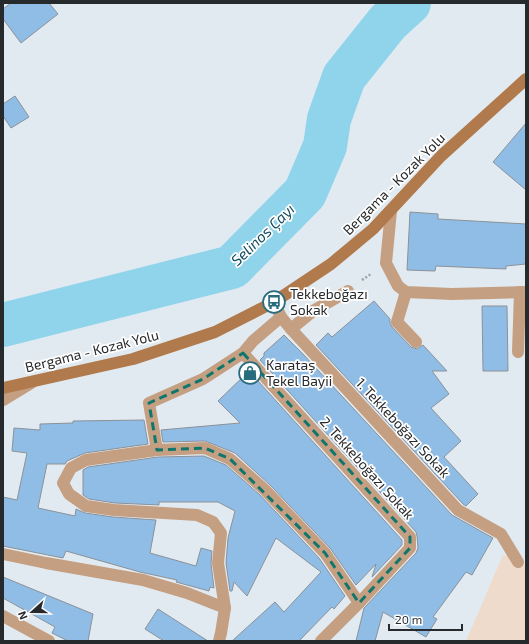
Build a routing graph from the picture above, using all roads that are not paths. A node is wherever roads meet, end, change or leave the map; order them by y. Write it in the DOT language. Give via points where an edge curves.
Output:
graph roads {
  1 [pos="526,79"];
  2 [pos="391,211"];
  3 [pos="348,291"];
  4 [pos="523,292"];
  5 [pos="405,297"];
  6 [pos="274,302"];
  7 [pos="281,317"];
  8 [pos="291,329"];
  9 [pos="416,342"];
  10 [pos="518,352"];
  11 [pos="244,353"];
  12 [pos="31,383"];
  13 [pos="3,388"];
  14 [pos="3,400"];
  15 [pos="156,450"];
  16 [pos="3,554"];
  17 [pos="518,562"];
  18 [pos="359,603"];
  19 [pos="225,608"];
  20 [pos="3,616"];
  21 [pos="49,641"];
  22 [pos="219,641"];
  23 [pos="321,641"];
  1 -- 2 [label="main road, Bergama - Kozak Yolu" via="441,156"];
  2 -- 5 [label="street" via="386,263"];
  2 -- 6 [label="main road, Bergama - Kozak Yolu" via="374,229 331,264"];
  3 -- 8 [label="street" via="313,311"];
  4 -- 5 [label="street"];
  4 -- 10 [label="street"];
  5 -- 9 [label="street" via="397,322"];
  6 -- 7 [label="street, 1. Tekkeboğazı Sokak"];
  6 -- 12 [label="main road, Bergama - Kozak Yolu" via="208,335 134,359"];
  7 -- 8 [label="street, 1. Tekkeboğazı Sokak"];
  7 -- 11 [label="street" via="253,341"];
  8 -- 17 [label="street, 1. Tekkeboğazı Sokak" via="458,510 501,534"];
  11 -- 15 [label="street" via="203,379 149,403"];
  11 -- 18 [label="street, 2. Tekkeboğazı Sokak" via="410,538 410,548"];
  12 -- 13 [label="main road, Bergama - Kozak Yolu"];
  12 -- 14 [label="street"];
  15 -- 18 [label="street" via="205,448 230,459 265,490 325,553"];
  15 -- 19 [label="street" via="86,460 71,468 63,483 69,494 86,506 197,515 213,522 221,533 218,563"];
  16 -- 19 [label="street" via="143,580"];
  18 -- 23 [label="street, 2. Tekkeboğazı Sokak"];
  19 -- 22 [label="street"];
  20 -- 21 [label="street"];
}
